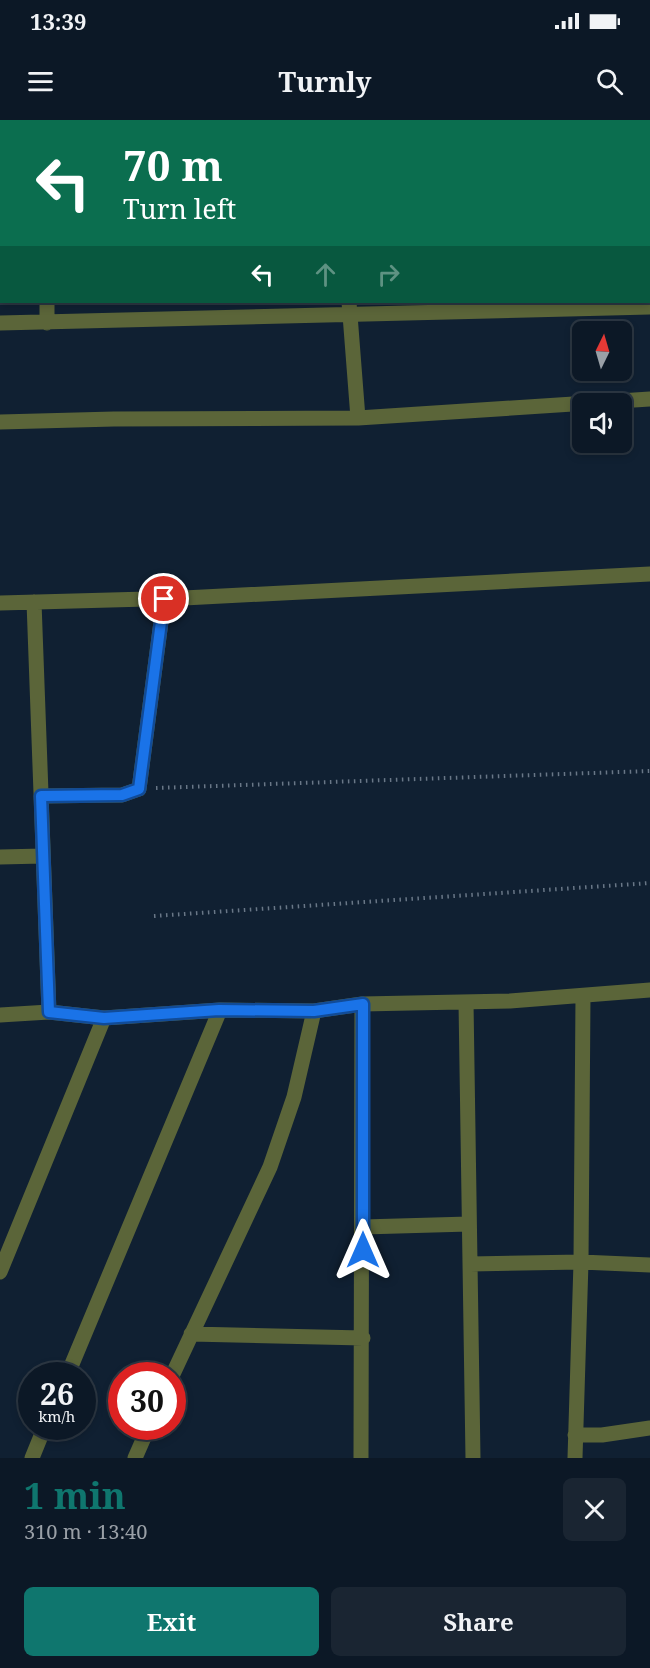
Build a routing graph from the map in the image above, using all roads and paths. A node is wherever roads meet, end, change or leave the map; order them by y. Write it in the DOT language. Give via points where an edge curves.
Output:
graph roads {
  1 [pos="46,303"];
  2 [pos="650,307"];
  3 [pos="350,309"];
  4 [pos="0,323"];
  5 [pos="47,323"];
  6 [pos="650,399"];
  7 [pos="358,418"];
  8 [pos="0,422"];
  9 [pos="650,574"];
  10 [pos="164,599"];
  11 [pos="34,602"];
  12 [pos="0,603"];
  13 [pos="650,771"];
  14 [pos="139,789"];
  15 [pos="41,796"];
  16 [pos="0,856"];
  17 [pos="43,856"];
  18 [pos="650,883"];
  19 [pos="154,915"];
  20 [pos="650,990"];
  21 [pos="583,996"];
  22 [pos="466,1002"];
  23 [pos="363,1004"];
  24 [pos="219,1010"];
  25 [pos="314,1011"];
  26 [pos="49,1012"];
  27 [pos="0,1015"];
  28 [pos="104,1018"];
  29 [pos="469,1224"];
  30 [pos="363,1227"];
  31 [pos="581,1262"];
  32 [pos="470,1264"];
  33 [pos="650,1265"];
  34 [pos="0,1272"];
  35 [pos="192,1334"];
  36 [pos="363,1338"];
  37 [pos="73,1362"];
  38 [pos="179,1362"];
  39 [pos="650,1428"];
  40 [pos="574,1435"];
  41 [pos="39,1440"];
  42 [pos="143,1440"];
  43 [pos="32,1458"];
  44 [pos="135,1458"];
  45 [pos="361,1458"];
  46 [pos="473,1458"];
  47 [pos="575,1458"];
  1 -- 5 [label="street"];
  2 -- 3 [label="street"];
  3 -- 5 [label="street"];
  3 -- 7 [label="street"];
  4 -- 5 [label="street"];
  6 -- 7 [label="street"];
  7 -- 8 [label="street"];
  9 -- 10 [label="street"];
  10 -- 11 [label="street"];
  10 -- 14 [label="street"];
  11 -- 12 [label="street"];
  11 -- 15 [label="street"];
  13 -- 14 [label="path"];
  14 -- 15 [label="street" via="122,795"];
  15 -- 17 [label="street"];
  16 -- 17 [label="street"];
  17 -- 26 [label="street"];
  18 -- 19 [label="path"];
  20 -- 21 [label="street"];
  21 -- 22 [label="street"];
  21 -- 31 [label="street"];
  22 -- 23 [label="street"];
  22 -- 29 [label="street"];
  23 -- 25 [label="street"];
  23 -- 30 [label="street"];
  24 -- 25 [label="street"];
  24 -- 28 [label="street"];
  24 -- 37 [label="street"];
  25 -- 35 [label="street" via="294,1097 270,1167"];
  26 -- 27 [label="street"];
  26 -- 28 [label="street"];
  28 -- 34 [label="street"];
  29 -- 30 [label="street"];
  29 -- 32 [label="street"];
  30 -- 36 [label="street"];
  31 -- 32 [label="street"];
  31 -- 33 [label="street"];
  31 -- 40 [label="street"];
  32 -- 46 [label="street"];
  35 -- 36 [label="street"];
  35 -- 38 [label="street"];
  36 -- 45 [label="street"];
  39 -- 40 [label="street"];
  40 -- 47 [label="street"];
  41 -- 43 [label="street"];
  42 -- 44 [label="street"];
}
